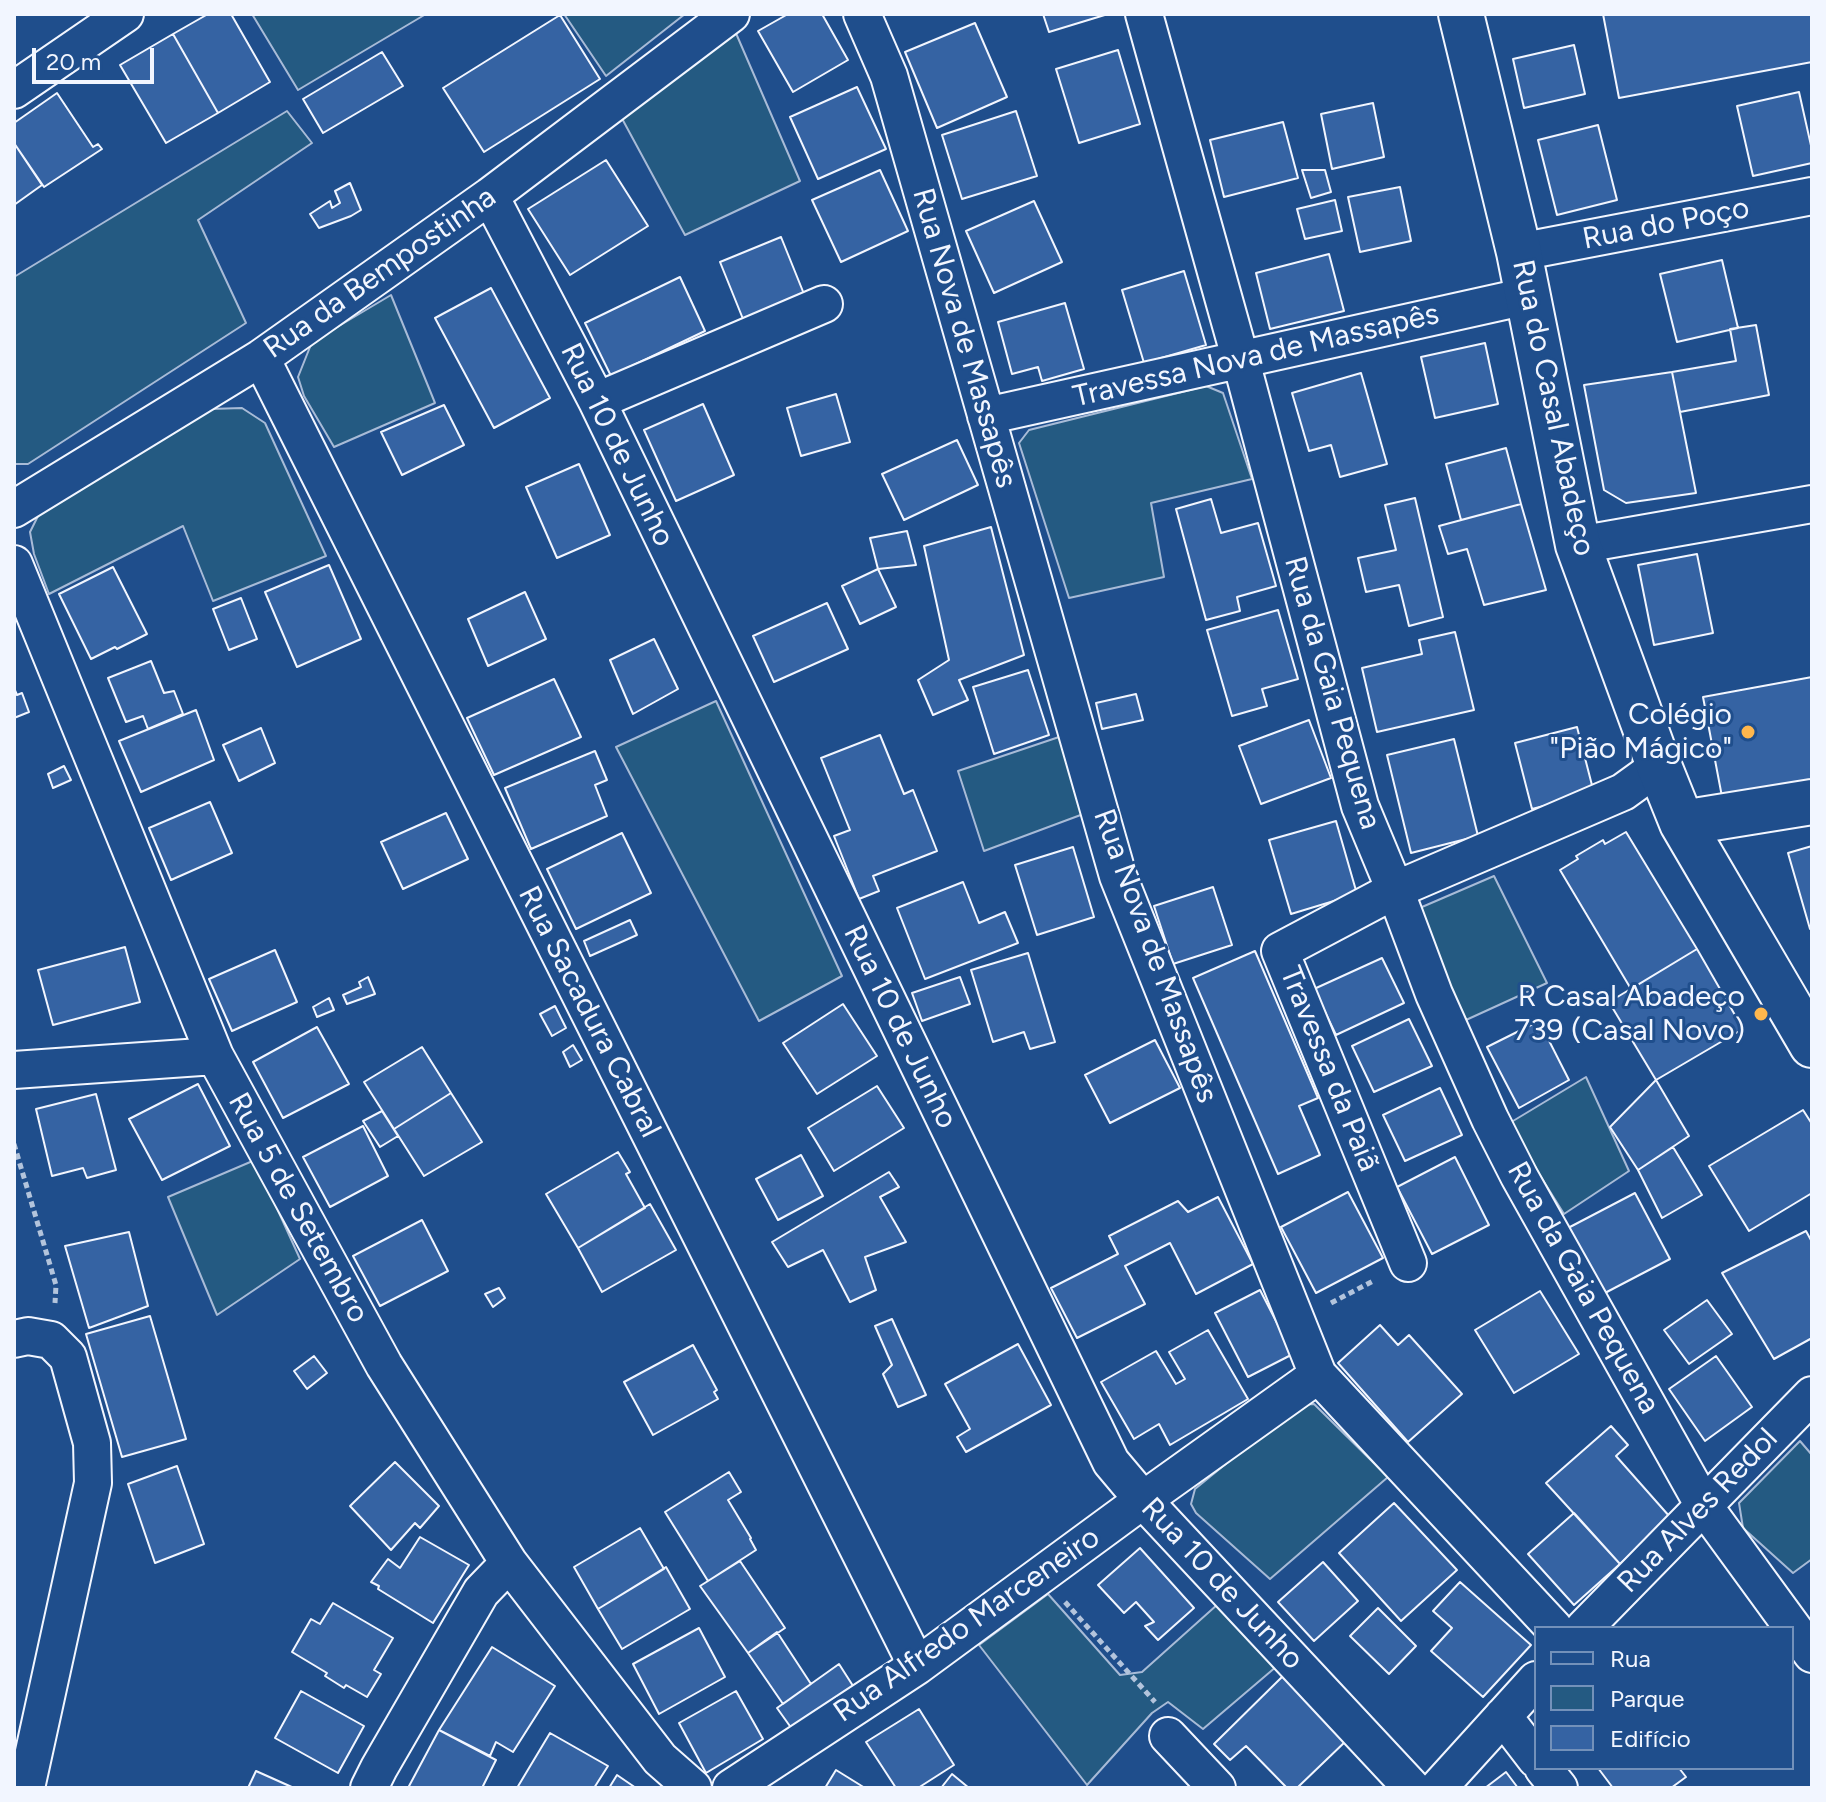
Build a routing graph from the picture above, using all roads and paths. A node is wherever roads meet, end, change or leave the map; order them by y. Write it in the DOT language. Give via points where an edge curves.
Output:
graph roads {
  1 [pos="125,14"];
  2 [pos="731,14"];
  3 [pos="862,14"];
  4 [pos="1144,14"];
  5 [pos="1461,14"];
  6 [pos="14,90"];
  7 [pos="490,196"];
  8 [pos="1812,196"];
  9 [pos="1519,252"];
  10 [pos="1527,296"];
  11 [pos="824,304"];
  12 [pos="261,358"];
  13 [pos="1241,361"];
  14 [pos="597,401"];
  15 [pos="986,416"];
  16 [pos="1812,504"];
  17 [pos="14,509"];
  18 [pos="1578,545"];
  19 [pos="14,564"];
  20 [pos="1659,766"];
  21 [pos="1812,802"];
  22 [pos="1682,823"];
  23 [pos="1395,890"];
  24 [pos="1812,1045"];
  25 [pos="215,1056"];
  26 [pos="14,1070"];
  27 [pos="14,1144"];
  28 [pos="1408,1263"];
  29 [pos="1296,1321"];
  30 [pos="14,1339"];
  31 [pos="51,1340"];
  32 [pos="1318,1375"];
  33 [pos="1812,1395"];
  34 [pos="1143,1500"];
  35 [pos="1704,1506"];
  36 [pos="509,1563"];
  37 [pos="1041,1575"];
  38 [pos="1552,1626"];
  39 [pos="1586,1626"];
  40 [pos="1792,1626"];
  41 [pos="1794,1629"];
  42 [pos="1812,1654"];
  43 [pos="917,1666"];
  44 [pos="1534,1682"];
  45 [pos="1503,1716"];
  46 [pos="1168,1736"];
  47 [pos="1534,1756"];
  48 [pos="1545,1770"];
  49 [pos="26,1788"];
  50 [pos="369,1788"];
  51 [pos="693,1788"];
  52 [pos="731,1788"];
  53 [pos="1217,1788"];
  54 [pos="1412,1788"];
  55 [pos="1438,1788"];
  56 [pos="1559,1788"];
  1 -- 6 [label="street"];
  2 -- 7 [label="street, Rua da Bempostinha"];
  3 -- 15 [label="street, Rua Nova de Massapês" via="889,76"];
  4 -- 13 [label="street, Rua da Gaia Pequena"];
  5 -- 9 [label="street, Rua do Casal Abadeço"];
  7 -- 12 [label="street, Rua da Bempostinha"];
  7 -- 14 [label="street, Rua 10 de Junho"];
  8 -- 9 [label="street, Rua do Poço"];
  9 -- 10 [label="street, Rua do Casal Abadeço"];
  10 -- 13 [label="street, Travessa Nova de Massapês"];
  10 -- 18 [label="street, Rua do Casal Abadeço"];
  11 -- 14 [label="street"];
  12 -- 17 [label="street, Rua da Bempostinha"];
  12 -- 43 [label="street, Rua Sacadura Cabral"];
  13 -- 15 [label="street, Travessa Nova de Massapês"];
  13 -- 23 [label="street, Rua da Gaia Pequena" via="1360,806"];
  14 -- 34 [label="street, Rua 10 de Junho" via="1111,1462"];
  15 -- 29 [label="street, Rua Nova de Massapês" via="1118,876"];
  16 -- 18 [label="street"];
  18 -- 20 [label="street, Rua do Casal Abadeço"];
  19 -- 25 [label="street, Rua 5 de Setembro"];
  20 -- 22 [label="street, Rua do Casal Abadeço"];
  20 -- 23 [label="street" via="1623,792"];
  21 -- 22 [label="street"];
  22 -- 24 [label="street, Rua do Casal Abadeço"];
  23 -- 28 [label="street, Travessa da Paiã" via="1280,951"];
  23 -- 35 [label="street, Rua da Gaia Pequena" via="1434,994 1497,1133"];
  25 -- 26 [label="street"];
  25 -- 36 [label="street, Rua 5 de Setembro" via="384,1365"];
  27 -- 31 [label="path" via="56,1285"];
  28 -- 29 [label="path"];
  29 -- 32 [label="street, Rua Nova de Massapês"];
  30 -- 31 [label="street"];
  31 -- 49 [label="street" via="68,1357 92,1443 93,1483"];
  32 -- 34 [label="street, Rua Alfredo Marceneiro"];
  32 -- 38 [label="street, Rua Nova de Massapês"];
  33 -- 35 [label="street, Rua Alves Redol"];
  34 -- 37 [label="street, Rua Alfredo Marceneiro"];
  34 -- 54 [label="street, Rua 10 de Junho"];
  35 -- 39 [label="street, Rua Alves Redol"];
  35 -- 40 [label="street, Rua da Gaia Pequena"];
  36 -- 50 [label="street" via="481,1592"];
  36 -- 51 [label="street, Rua 5 de Setembro" via="660,1759"];
  37 -- 43 [label="street, Rua Alfredo Marceneiro"];
  37 -- 46 [label="path" via="1160,1708"];
  41 -- 42 [label="street, Rua da Gaia Pequena"];
  43 -- 52 [label="street, Rua Alfredo Marceneiro"];
  44 -- 45 [label="street"];
  45 -- 47 [label="street"];
  45 -- 55 [label="street"];
  46 -- 53 [label="street"];
  48 -- 56 [label="street"];
}
